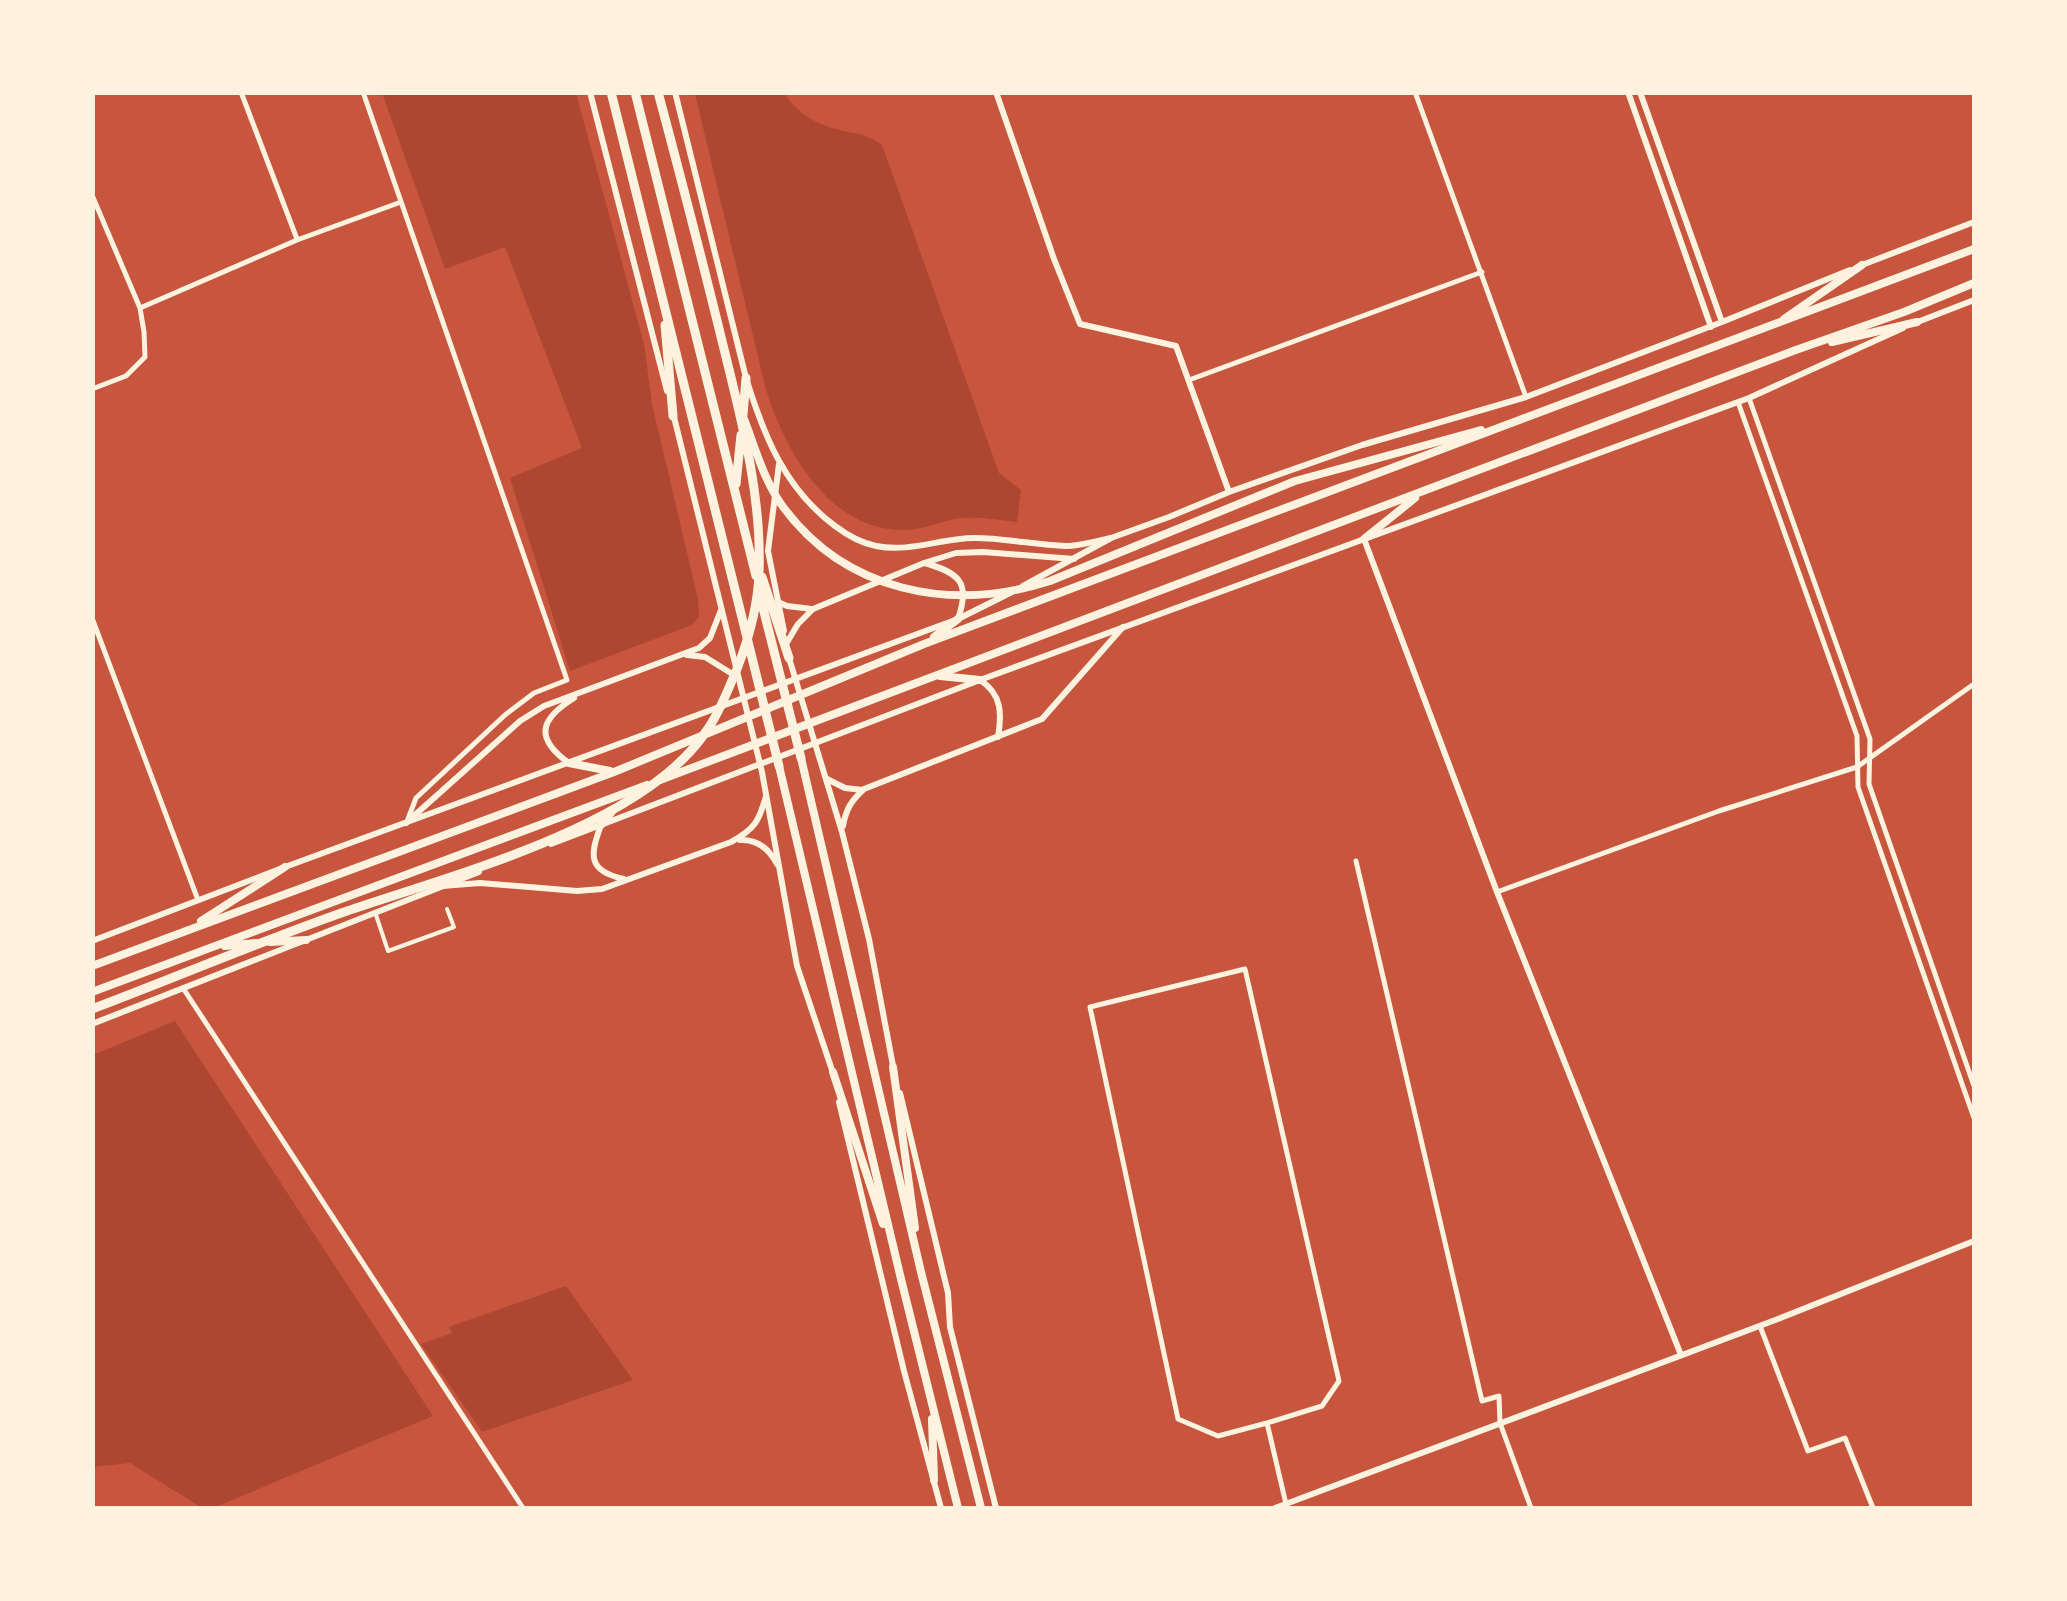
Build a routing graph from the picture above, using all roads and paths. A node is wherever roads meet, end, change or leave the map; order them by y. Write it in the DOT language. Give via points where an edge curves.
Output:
graph roads {
  1 [pos="242,92"];
  2 [pos="363,92"];
  3 [pos="590,92"];
  4 [pos="611,92"];
  5 [pos="635,92"];
  6 [pos="658,92"];
  7 [pos="675,92"];
  8 [pos="996,92"];
  9 [pos="1415,92"];
  10 [pos="1628,92"];
  11 [pos="1640,92"];
  12 [pos="92,194"];
  13 [pos="401,202"];
  14 [pos="1974,222"];
  15 [pos="297,240"];
  16 [pos="1974,248"];
  17 [pos="1862,265"];
  18 [pos="1482,272"];
  19 [pos="1974,283"];
  20 [pos="663,297"];
  21 [pos="1974,302"];
  22 [pos="140,308"];
  23 [pos="1722,322"];
  24 [pos="1917,322"];
  25 [pos="1773,326"];
  26 [pos="1710,327"];
  27 [pos="1793,351"];
  28 [pos="746,378"];
  29 [pos="1189,380"];
  30 [pos="733,386"];
  31 [pos="92,389"];
  32 [pos="1526,396"];
  33 [pos="1749,398"];
  34 [pos="1738,402"];
  35 [pos="673,416"];
  36 [pos="1528,417"];
  37 [pos="779,464"];
  38 [pos="1423,491"];
  39 [pos="735,492"];
  40 [pos="1229,492"];
  41 [pos="743,523"];
  42 [pos="1111,538"];
  43 [pos="1364,539"];
  44 [pos="1074,559"];
  45 [pos="924,563"];
  46 [pos="778,602"];
  47 [pos="721,608"];
  48 [pos="813,609"];
  49 [pos="92,618"];
  50 [pos="958,620"];
  51 [pos="1123,627"];
  52 [pos="786,644"];
  53 [pos="924,644"];
  54 [pos="684,655"];
  55 [pos="789,658"];
  56 [pos="936,676"];
  57 [pos="980,680"];
  58 [pos="740,684"];
  59 [pos="1974,684"];
  60 [pos="587,690"];
  61 [pos="998,737"];
  62 [pos="802,758"];
  63 [pos="1870,759"];
  64 [pos="569,763"];
  65 [pos="779,766"];
  66 [pos="1858,767"];
  67 [pos="614,772"];
  68 [pos="825,778"];
  69 [pos="864,790"];
  70 [pos="629,792"];
  71 [pos="766,794"];
  72 [pos="406,823"];
  73 [pos="601,825"];
  74 [pos="842,832"];
  75 [pos="730,842"];
  76 [pos="1356,860"];
  77 [pos="286,867"];
  78 [pos="780,870"];
  79 [pos="625,879"];
  80 [pos="442,886"];
  81 [pos="1498,892"];
  82 [pos="198,900"];
  83 [pos="447,908"];
  84 [pos="375,912"];
  85 [pos="184,932"];
  86 [pos="306,940"];
  87 [pos="92,941"];
  88 [pos="215,946"];
  89 [pos="92,966"];
  90 [pos="183,988"];
  91 [pos="92,992"];
  92 [pos="92,1009"];
  93 [pos="92,1024"];
  94 [pos="894,1067"];
  95 [pos="833,1072"];
  96 [pos="1974,1086"];
  97 [pos="1974,1118"];
  98 [pos="1974,1241"];
  99 [pos="921,1272"];
  100 [pos="901,1279"];
  101 [pos="1760,1326"];
  102 [pos="1681,1355"];
  103 [pos="931,1400"];
  104 [pos="1267,1423"];
  105 [pos="1500,1423"];
  106 [pos="934,1480"];
  107 [pos="1286,1504"];
  108 [pos="523,1508"];
  109 [pos="941,1508"];
  110 [pos="958,1508"];
  111 [pos="981,1508"];
  112 [pos="996,1508"];
  113 [pos="1274,1508"];
  114 [pos="1531,1508"];
  115 [pos="1873,1508"];
  1 -- 15 [label="street"];
  2 -- 13 [label="street"];
  3 -- 35 [label="street"];
  4 -- 20 [label="highway"];
  5 -- 39 [label="highway"];
  6 -- 30 [label="highway"];
  7 -- 28 [label="street"];
  8 -- 29 [label="street" via="1080,324 1176,346"];
  9 -- 18 [label="street"];
  10 -- 26 [label="street"];
  11 -- 23 [label="street"];
  12 -- 22 [label="street"];
  13 -- 15 [label="street"];
  13 -- 72 [label="street" via="566,680 534,693 505,716 416,798"];
  14 -- 17 [label="street"];
  15 -- 22 [label="street"];
  16 -- 25 [label="highway"];
  17 -- 23 [label="street"];
  17 -- 25 [label="highway"];
  18 -- 29 [label="street"];
  18 -- 32 [label="street"];
  19 -- 27 [label="highway"];
  20 -- 35 [label="highway"];
  20 -- 65 [label="highway"];
  21 -- 24 [label="street"];
  22 -- 31 [label="street" via="145,357 126,376"];
  23 -- 26 [label="street"];
  24 -- 27 [label="highway"];
  24 -- 33 [label="street"];
  25 -- 36 [label="highway"];
  26 -- 32 [label="street"];
  27 -- 38 [label="highway"];
  28 -- 37 [label="street"];
  28 -- 39 [label="highway"];
  29 -- 40 [label="street"];
  30 -- 36 [label="highway" via="760,465 804,530 857,572 946,595 1024,589 1296,482"];
  30 -- 92 [label="highway" via="756,506 754,616 729,688 685,757 626,802 545,841"];
  32 -- 40 [label="street"];
  33 -- 34 [label="street"];
  33 -- 63 [label="street" via="1870,739"];
  34 -- 43 [label="street"];
  34 -- 66 [label="street" via="1857,736"];
  35 -- 47 [label="street"];
  36 -- 53 [label="highway"];
  37 -- 42 [label="street" via="830,522 874,546 986,538 1069,546"];
  37 -- 46 [label="street" via="768,550"];
  38 -- 43 [label="highway"];
  38 -- 56 [label="highway"];
  39 -- 41 [label="highway"];
  40 -- 42 [label="street"];
  41 -- 55 [label="highway"];
  41 -- 62 [label="highway"];
  42 -- 44 [label="street"];
  43 -- 51 [label="street"];
  43 -- 81 [label="street"];
  44 -- 45 [label="street" via="982,552"];
  44 -- 50 [label="street"];
  45 -- 48 [label="street"];
  45 -- 50 [label="street" via="959,580 964,603"];
  46 -- 48 [label="street"];
  46 -- 52 [label="street"];
  47 -- 54 [label="street" via="710,638"];
  47 -- 58 [label="street"];
  48 -- 52 [label="street"];
  49 -- 82 [label="street"];
  50 -- 53 [label="highway"];
  50 -- 64 [label="street"];
  51 -- 57 [label="street"];
  51 -- 61 [label="street" via="1042,719"];
  52 -- 55 [label="street"];
  53 -- 67 [label="highway"];
  54 -- 58 [label="street" via="705,657"];
  54 -- 60 [label="street"];
  55 -- 68 [label="street"];
  56 -- 57 [label="highway"];
  56 -- 70 [label="highway"];
  57 -- 61 [label="street" via="1001,708"];
  57 -- 73 [label="street"];
  58 -- 71 [label="street"];
  59 -- 63 [label="street"];
  60 -- 64 [label="street" via="546,722 549,746"];
  60 -- 72 [label="street" via="520,721"];
  61 -- 69 [label="street"];
  62 -- 99 [label="highway"];
  63 -- 66 [label="street"];
  63 -- 96 [label="street" via="1868,784"];
  64 -- 67 [label="highway"];
  64 -- 72 [label="street"];
  65 -- 100 [label="highway"];
  66 -- 81 [label="street"];
  66 -- 97 [label="street" via="1858,787"];
  67 -- 85 [label="highway"];
  68 -- 69 [label="street"];
  68 -- 74 [label="street"];
  69 -- 74 [label="street" via="846,811"];
  70 -- 73 [label="highway"];
  70 -- 88 [label="highway"];
  71 -- 75 [label="street" via="757,822"];
  71 -- 78 [label="street"];
  72 -- 77 [label="street"];
  73 -- 79 [label="street" via="596,868"];
  73 -- 80 [label="street"];
  74 -- 94 [label="street"];
  75 -- 78 [label="street" via="764,846"];
  75 -- 79 [label="street"];
  76 -- 105 [label="street" via="1482,1402 1500,1396"];
  77 -- 82 [label="street"];
  77 -- 85 [label="highway"];
  78 -- 95 [label="street" via="797,966"];
  79 -- 80 [label="street" via="577,891"];
  80 -- 84 [label="street"];
  81 -- 102 [label="street"];
  82 -- 87 [label="street"];
  83 -- 84 [label="street" via="454,927 388,951"];
  84 -- 86 [label="street"];
  85 -- 89 [label="highway"];
  86 -- 88 [label="highway"];
  86 -- 90 [label="street"];
  88 -- 91 [label="highway"];
  90 -- 93 [label="street"];
  90 -- 108 [label="street"];
  94 -- 99 [label="highway"];
  94 -- 112 [label="street"];
  95 -- 100 [label="highway"];
  95 -- 106 [label="street"];
  98 -- 101 [label="street"];
  99 -- 111 [label="highway"];
  100 -- 103 [label="highway"];
  101 -- 102 [label="street"];
  101 -- 115 [label="street" via="1808,1450 1845,1438"];
  102 -- 105 [label="street"];
  103 -- 106 [label="highway"];
  103 -- 110 [label="highway"];
  104 -- 104 [label="street" via="1322,1406 1339,1381 1245,969 1090,1008 1178,1419 1218,1436"];
  104 -- 107 [label="street"];
  105 -- 107 [label="street"];
  105 -- 114 [label="street"];
  106 -- 109 [label="street"];
  107 -- 113 [label="street"];
}
